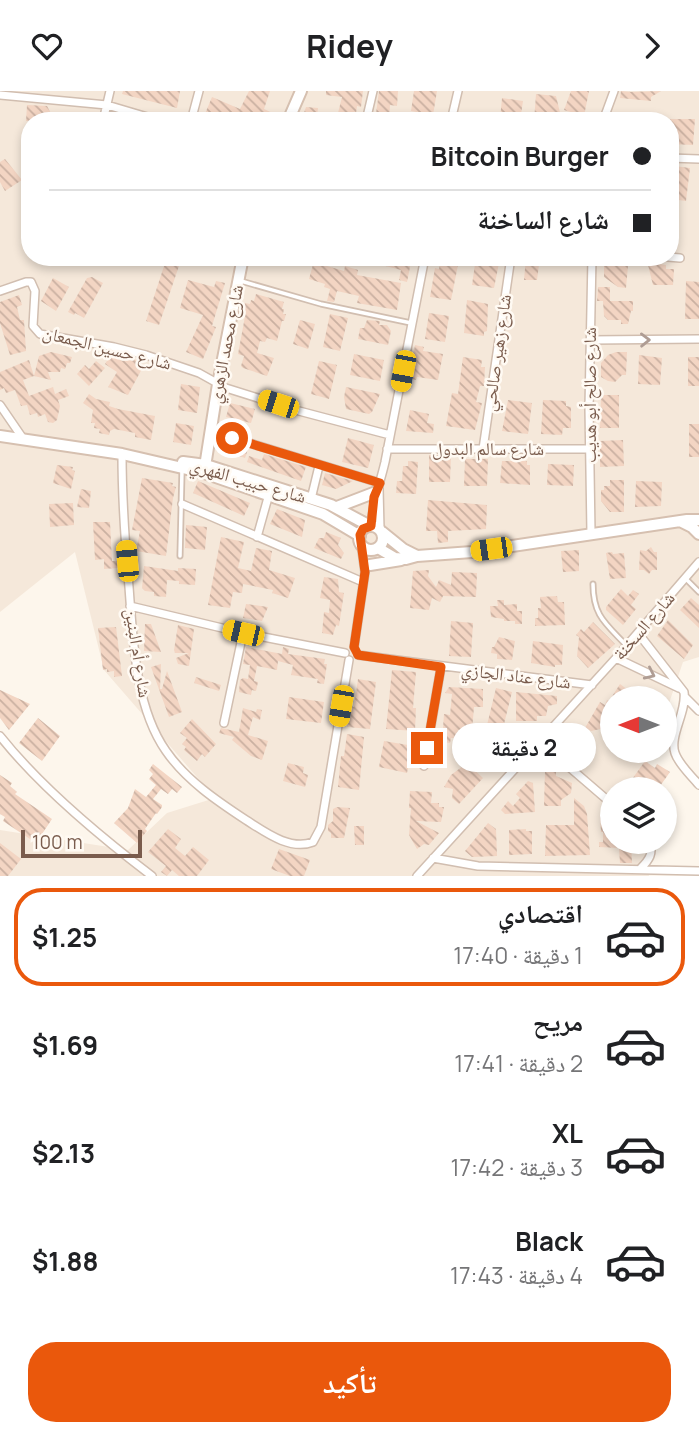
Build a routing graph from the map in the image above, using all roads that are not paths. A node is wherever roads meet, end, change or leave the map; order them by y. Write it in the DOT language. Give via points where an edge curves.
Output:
graph roads {
  1 [pos="110,91"];
  2 [pos="199,91"];
  3 [pos="301,91"];
  4 [pos="373,91"];
  5 [pos="458,91"];
  6 [pos="614,91"];
  7 [pos="0,95"];
  8 [pos="107,104"];
  9 [pos="105,112"];
  10 [pos="133,112"];
  11 [pos="193,112"];
  12 [pos="292,112"];
  13 [pos="368,112"];
  14 [pos="453,112"];
  15 [pos="606,112"];
  16 [pos="679,158"];
  17 [pos="699,159"];
  18 [pos="242,266"];
  19 [pos="423,266"];
  20 [pos="511,266"];
  21 [pos="592,266"];
  22 [pos="239,281"];
  23 [pos="0,291"];
  24 [pos="413,324"];
  25 [pos="699,339"];
  26 [pos="591,340"];
  27 [pos="218,384"];
  28 [pos="0,405"];
  29 [pos="210,431"];
  30 [pos="390,435"];
  31 [pos="0,436"];
  32 [pos="24,440"];
  33 [pos="387,449"];
  34 [pos="483,449"];
  35 [pos="589,449"];
  36 [pos="122,454"];
  37 [pos="163,462"];
  38 [pos="319,466"];
  39 [pos="182,468"];
  40 [pos="205,469"];
  41 [pos="378,488"];
  42 [pos="269,494"];
  43 [pos="310,499"];
  44 [pos="182,504"];
  45 [pos="337,507"];
  46 [pos="691,519"];
  47 [pos="375,528"];
  48 [pos="591,534"];
  49 [pos="699,534"];
  50 [pos="257,537"];
  51 [pos="360,539"];
  52 [pos="377,548"];
  53 [pos="180,556"];
  54 [pos="412,557"];
  55 [pos="699,562"];
  56 [pos="367,568"];
  57 [pos="685,578"];
  58 [pos="363,582"];
  59 [pos="593,584"];
  60 [pos="699,592"];
  61 [pos="130,606"];
  62 [pos="243,633"];
  63 [pos="638,633"];
  64 [pos="627,646"];
  65 [pos="356,651"];
  66 [pos="347,657"];
  67 [pos="617,658"];
  68 [pos="441,667"];
  69 [pos="592,685"];
  70 [pos="684,693"];
  71 [pos="699,711"];
  72 [pos="224,723"];
  73 [pos="0,736"];
  74 [pos="540,742"];
  75 [pos="424,766"];
  76 [pos="699,785"];
  77 [pos="600,794"];
  78 [pos="651,854"];
  79 [pos="433,859"];
  80 [pos="641,868"];
  81 [pos="699,871"];
  82 [pos="152,876"];
  83 [pos="417,876"];
  1 -- 8 [label="street"];
  2 -- 11 [label="street"];
  3 -- 12 [label="street"];
  4 -- 13 [label="street"];
  5 -- 14 [label="street"];
  6 -- 15 [label="street"];
  7 -- 8 [label="street"];
  8 -- 9 [label="street"];
  8 -- 10 [label="street"];
  16 -- 17 [label="street"];
  18 -- 22 [label="street, شارع محمد الزهري"];
  19 -- 24 [label="street"];
  20 -- 34 [label="street, شارع زهير صالحي"];
  21 -- 26 [label="street, شارع صالح أبو هديب"];
  22 -- 24 [label="lane"];
  22 -- 27 [label="street, شارع محمد الزهري"];
  23 -- 27 [label="street, شارع حسين الجمعان" via="26,282 34,286 33,327 40,334 146,355"];
  24 -- 30 [label="street"];
  26 -- 25 [label="street, one-way"];
  26 -- 35 [label="street, شارع صالح أبو هديب"];
  27 -- 29 [label="street, شارع محمد الزهري"];
  27 -- 30 [label="street, شارع حسين الجمعان"];
  28 -- 32 [label="street"];
  29 -- 38 [label="street"];
  29 -- 40 [label="street, شارع محمد الزهري"];
  30 -- 33 [label="street"];
  31 -- 32 [label="street, شارع حبيب الفهري"];
  32 -- 36 [label="street, شارع حبيب الفهري"];
  33 -- 34 [label="street, شارع سالم البدول"];
  33 -- 41 [label="street"];
  34 -- 35 [label="street, شارع سالم البدول"];
  35 -- 48 [label="street, شارع صالح أبو هديب"];
  36 -- 37 [label="street, شارع حبيب الفهري"];
  36 -- 61 [label="street, شارع أم البنين"];
  37 -- 39 [label="street, شارع حبيب الفهري"];
  37 -- 40 [label="street, شارع حبيب الفهري"];
  38 -- 41 [label="street"];
  38 -- 43 [label="street"];
  39 -- 40 [label="street, شارع حبيب الفهري"];
  39 -- 44 [label="lane"];
  40 -- 42 [label="street, شارع حبيب الفهري"];
  40 -- 43 [label="street, شارع حبيب الفهري"];
  41 -- 45 [label="street"];
  41 -- 47 [label="street"];
  42 -- 50 [label="street"];
  42 -- 51 [label="street, شارع حبيب الفهري" via="323,514"];
  43 -- 45 [label="street, شارع حبيب الفهري"];
  44 -- 50 [label="street"];
  44 -- 53 [label="lane"];
  45 -- 47 [label="street, شارع حبيب الفهري"];
  46 -- 48 [label="street"];
  46 -- 49 [label="street"];
  47 -- 51 [label="street" via="363,529"];
  47 -- 52 [label="street" via="382,543"];
  47 -- 54 [label="street, شارع حبيب الفهري"];
  48 -- 54 [label="street"];
  50 -- 58 [label="street"];
  51 -- 52 [label="street" via="369,549"];
  51 -- 56 [label="street"];
  52 -- 54 [label="street" via="395,558"];
  52 -- 56 [label="street"];
  54 -- 56 [label="street"];
  55 -- 57 [label="street, شارع السخنة"];
  56 -- 58 [label="street"];
  57 -- 60 [label="lane"];
  57 -- 63 [label="street, شارع السخنة"];
  58 -- 65 [label="street"];
  59 -- 64 [label="lane" via="598,615"];
  61 -- 62 [label="street"];
  61 -- 66 [label="street, شارع أم البنين" via="141,688 165,750 202,789 258,828 293,844 313,842 321,827"];
  62 -- 66 [label="street"];
  62 -- 72 [label="street"];
  63 -- 64 [label="street, شارع السخنة"];
  63 -- 70 [label="street"];
  64 -- 67 [label="street, شارع السخنة"];
  65 -- 66 [label="street" via="353,660"];
  65 -- 66 [label="street" via="348,648"];
  65 -- 68 [label="street, شارع عناد الجازي"];
  67 -- 69 [label="street, شارع السخنة"];
  67 -- 70 [label="street, one-way"];
  68 -- 69 [label="street, شارع عناد الجازي"];
  68 -- 75 [label="street"];
  69 -- 74 [label="street, شارع السخنة"];
  70 -- 71 [label="street"];
  70 -- 76 [label="street" via="673,748"];
  73 -- 82 [label="street" via="69,805"];
  74 -- 77 [label="street"];
  74 -- 79 [label="street, شارع السخنة"];
  78 -- 80 [label="street"];
  79 -- 80 [label="street" via="478,866"];
  79 -- 83 [label="street, شارع السخنة"];
  80 -- 81 [label="street"];
}
